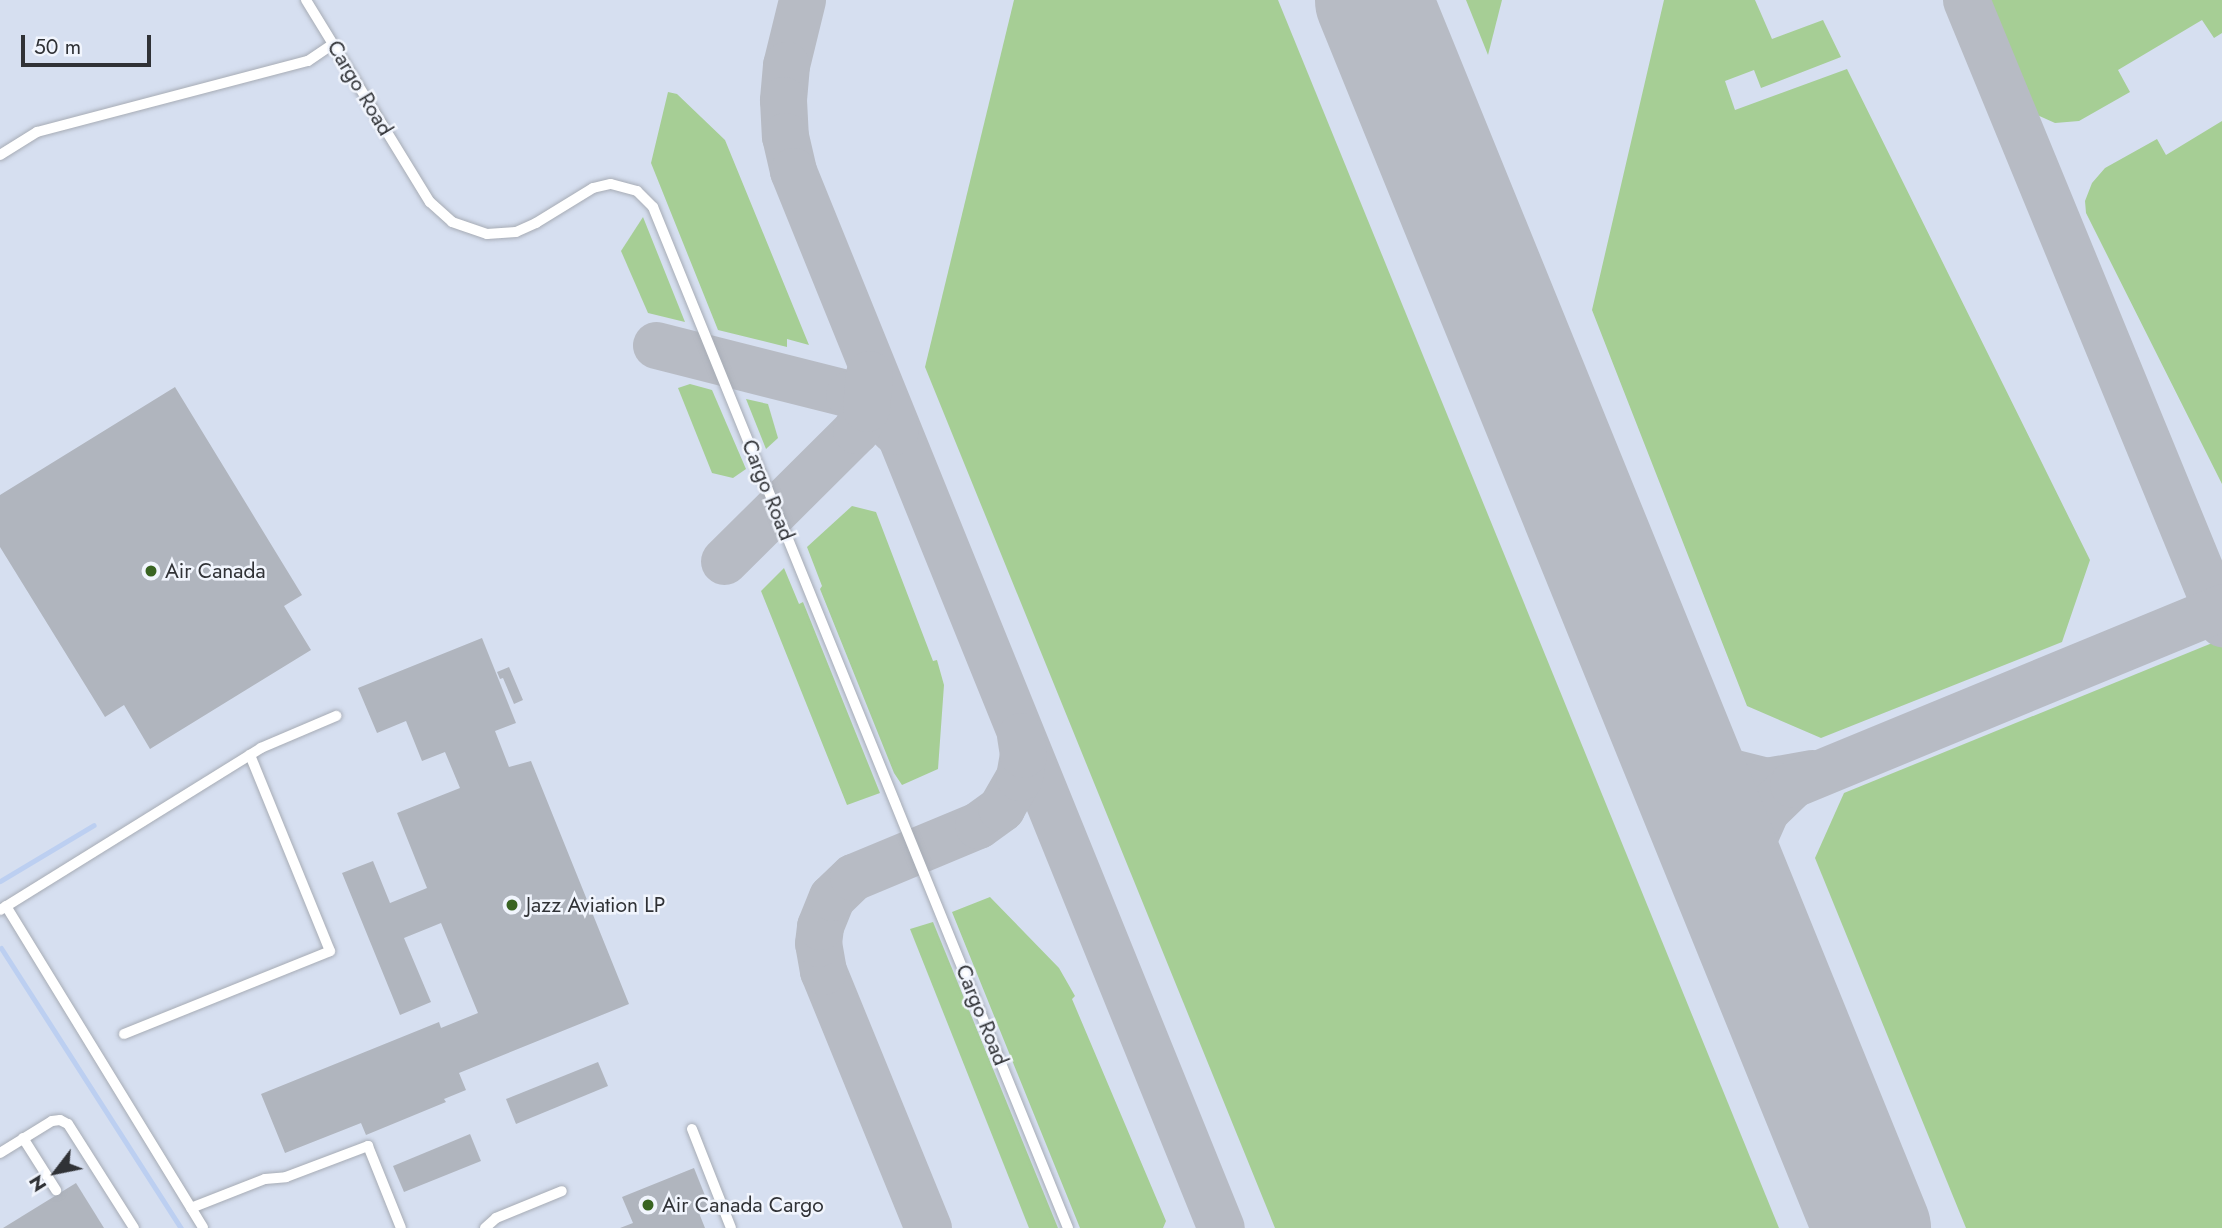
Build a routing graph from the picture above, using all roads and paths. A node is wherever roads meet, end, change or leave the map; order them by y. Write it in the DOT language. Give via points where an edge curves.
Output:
graph roads {
  1 [pos="306,0"];
  2 [pos="333,44"];
  3 [pos="0,155"];
  4 [pos="336,716"];
  5 [pos="250,755"];
  6 [pos="3,908"];
  7 [pos="124,1034"];
  8 [pos="692,1129"];
  9 [pos="23,1138"];
  10 [pos="0,1153"];
  11 [pos="56,1191"];
  12 [pos="562,1191"];
  13 [pos="191,1208"];
  14 [pos="134,1228"];
  15 [pos="203,1228"];
  16 [pos="401,1228"];
  17 [pos="485,1228"];
  18 [pos="731,1228"];
  19 [pos="1068,1228"];
  1 -- 2 [label="lane, Cargo Road"];
  2 -- 3 [label="lane" via="308,61 37,132"];
  2 -- 19 [label="lane, Cargo Road" via="430,202 458,225 493,234 523,230 593,188 611,184 637,191 653,207"];
  4 -- 5 [label="lane"];
  5 -- 6 [label="lane"];
  5 -- 7 [label="lane" via="330,951"];
  6 -- 13 [label="lane"];
  8 -- 18 [label="lane"];
  9 -- 10 [label="lane"];
  9 -- 11 [label="lane"];
  9 -- 14 [label="lane" via="52,1121 68,1124"];
  12 -- 17 [label="lane" via="496,1218"];
  13 -- 15 [label="lane"];
  13 -- 16 [label="lane" via="368,1146"];
}
